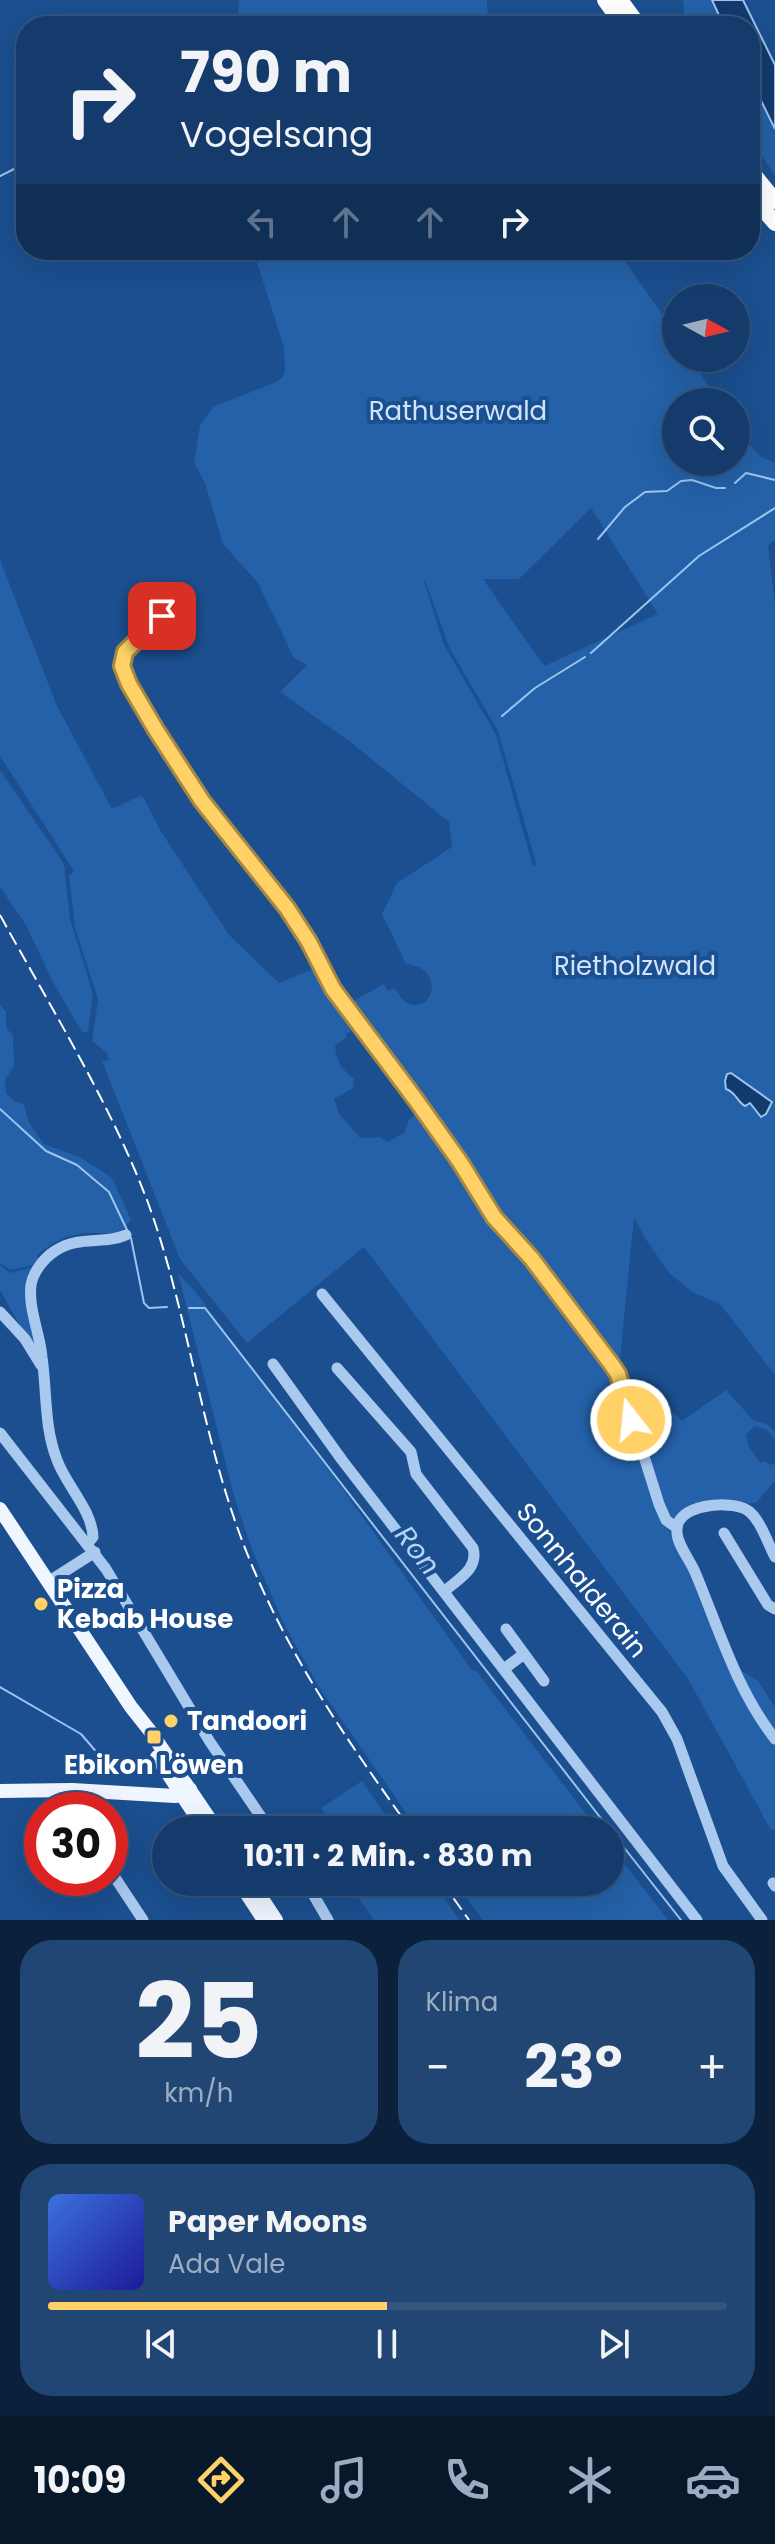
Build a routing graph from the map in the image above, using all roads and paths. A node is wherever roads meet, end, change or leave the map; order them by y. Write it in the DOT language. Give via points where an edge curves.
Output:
graph roads {
  1 [pos="760,182"];
  2 [pos="775,201"];
  3 [pos="760,205"];
  4 [pos="775,223"];
  5 [pos="162,616"];
  6 [pos="126,1235"];
  7 [pos="322,1294"];
  8 [pos="0,1312"];
  9 [pos="273,1364"];
  10 [pos="337,1368"];
  11 [pos="43,1369"];
  12 [pos="0,1433"];
  13 [pos="0,1509"];
  14 [pos="677,1528"];
  15 [pos="724,1533"];
  16 [pos="91,1548"];
  17 [pos="775,1557"];
  18 [pos="48,1582"];
  19 [pos="445,1591"];
  20 [pos="775,1610"];
  21 [pos="775,1624"];
  22 [pos="506,1629"];
  23 [pos="524,1654"];
  24 [pos="504,1669"];
  25 [pos="544,1681"];
  26 [pos="131,1707"];
  27 [pos="775,1739"];
  28 [pos="162,1765"];
  29 [pos="72,1790"];
  30 [pos="0,1791"];
  31 [pos="186,1792"];
  32 [pos="147,1795"];
  33 [pos="203,1816"];
  34 [pos="260,1816"];
  35 [pos="127,1896"];
  36 [pos="248,1896"];
  37 [pos="260,1896"];
  38 [pos="314,1896"];
  39 [pos="143,1920"];
  40 [pos="264,1920"];
  41 [pos="276,1920"];
  42 [pos="328,1920"];
  43 [pos="697,1920"];
  44 [pos="762,1920"];
  1 -- 2 [label="highway"];
  3 -- 4 [label="highway"];
  5 -- 14 [label="street" via="125,652 122,666 129,684 180,770 287,908 338,996 494,1217 618,1374 659,1504"];
  6 -- 11 [label="street" via="65,1245 35,1274 31,1299"];
  7 -- 44 [label="street, Sonnhalderain" via="662,1712 677,1739 723,1866"];
  8 -- 11 [label="street"];
  9 -- 19 [label="street"];
  10 -- 19 [label="street" via="411,1452 416,1474 473,1548 472,1568"];
  11 -- 16 [label="street" via="50,1440 90,1523"];
  12 -- 16 [label="street"];
  13 -- 18 [label="main road"];
  14 -- 17 [label="street" via="686,1513 699,1507 743,1508"];
  14 -- 27 [label="street" via="728,1658"];
  15 -- 20 [label="street"];
  16 -- 18 [label="street"];
  16 -- 34 [label="street"];
  18 -- 26 [label="main road"];
  19 -- 24 [label="street"];
  20 -- 21 [label="street"];
  22 -- 23 [label="street"];
  23 -- 24 [label="street"];
  23 -- 25 [label="street"];
  24 -- 43 [label="street"];
  26 -- 28 [label="main road"];
  26 -- 31 [label="main road"];
  28 -- 31 [label="main road"];
  28 -- 32 [label="main road" via="159,1782"];
  29 -- 30 [label="main road"];
  29 -- 32 [label="main road"];
  31 -- 32 [label="main road"];
  31 -- 33 [label="main road"];
  35 -- 39 [label="street"];
  36 -- 40 [label="main road"];
  37 -- 41 [label="main road"];
  38 -- 42 [label="street"];
}
